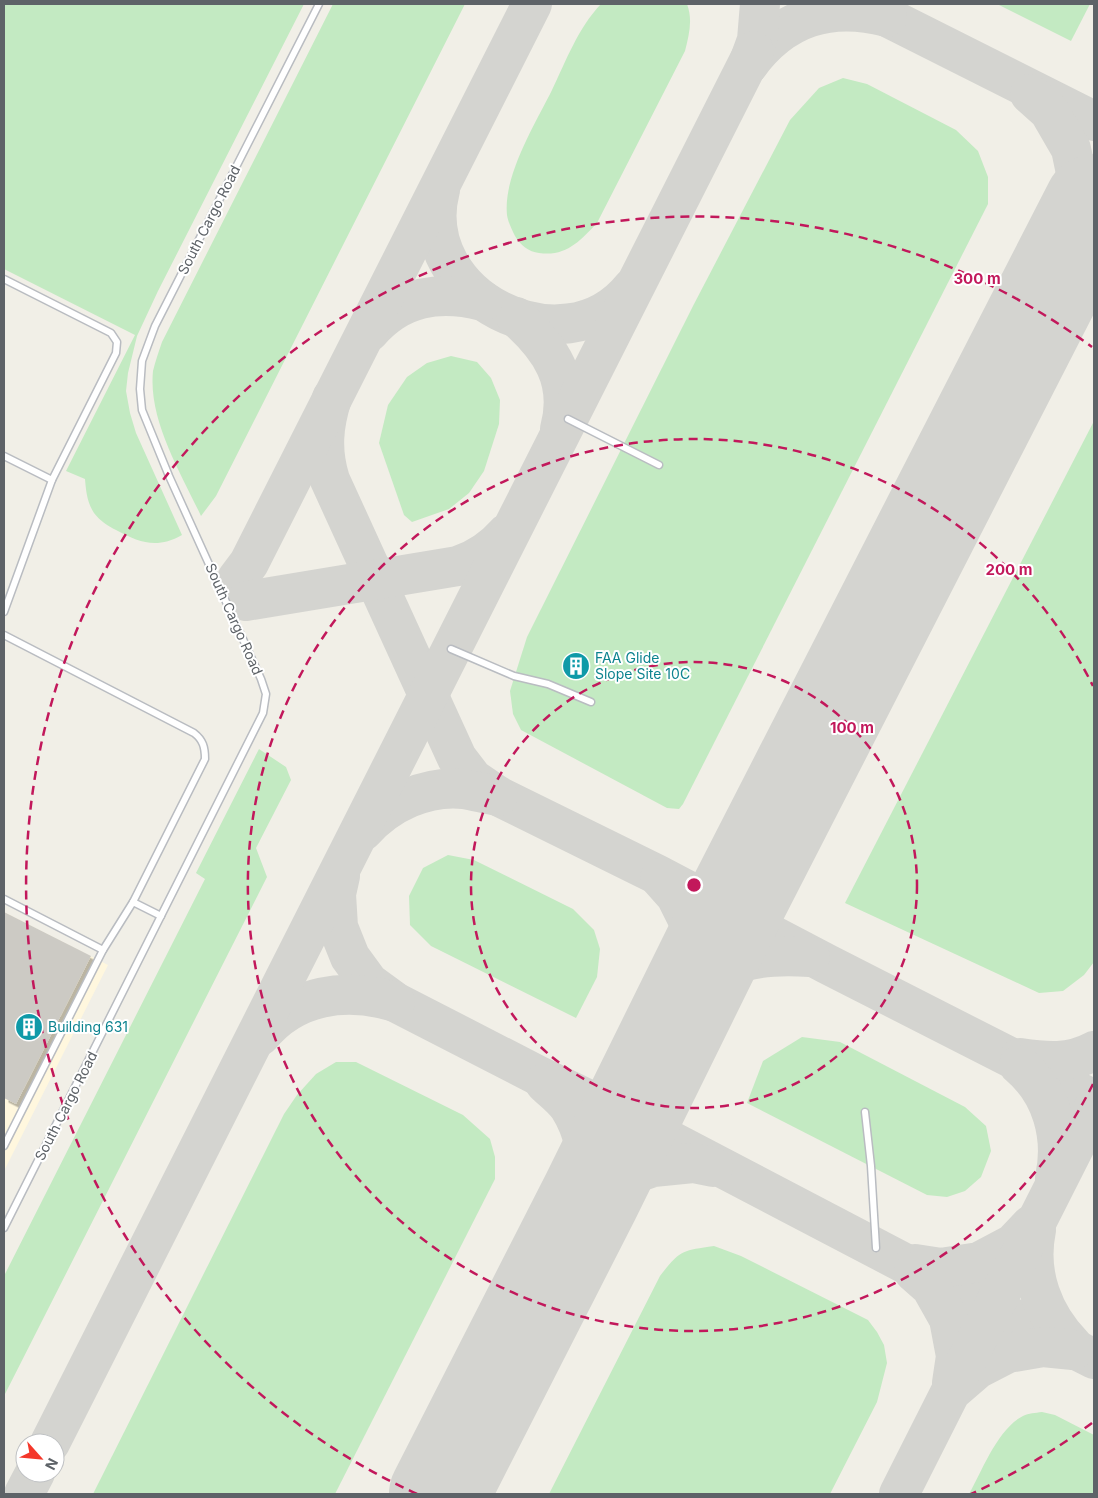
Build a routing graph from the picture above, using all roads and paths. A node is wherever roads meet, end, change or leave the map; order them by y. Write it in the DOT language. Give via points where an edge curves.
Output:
graph roads {
  1 [pos="319,4"];
  2 [pos="4,279"];
  3 [pos="568,419"];
  4 [pos="4,456"];
  5 [pos="659,465"];
  6 [pos="52,480"];
  7 [pos="4,612"];
  8 [pos="4,635"];
  9 [pos="451,649"];
  10 [pos="591,702"];
  11 [pos="4,899"];
  12 [pos="133,902"];
  13 [pos="161,916"];
  14 [pos="103,950"];
  15 [pos="865,1112"];
  16 [pos="4,1146"];
  17 [pos="4,1228"];
  18 [pos="876,1248"];
  1 -- 13 [label="lane, South Cargo Road" via="155,326 142,361 142,410 266,694 263,713"];
  2 -- 6 [label="lane" via="111,333 117,342 116,353"];
  3 -- 5 [label="lane"];
  4 -- 6 [label="lane"];
  6 -- 7 [label="lane"];
  8 -- 12 [label="lane" via="201,739 205,759"];
  9 -- 10 [label="lane" via="514,676 548,684"];
  11 -- 14 [label="lane"];
  12 -- 13 [label="lane"];
  12 -- 14 [label="lane"];
  13 -- 17 [label="lane, South Cargo Road"];
  14 -- 16 [label="lane"];
  15 -- 18 [label="lane"];
}
